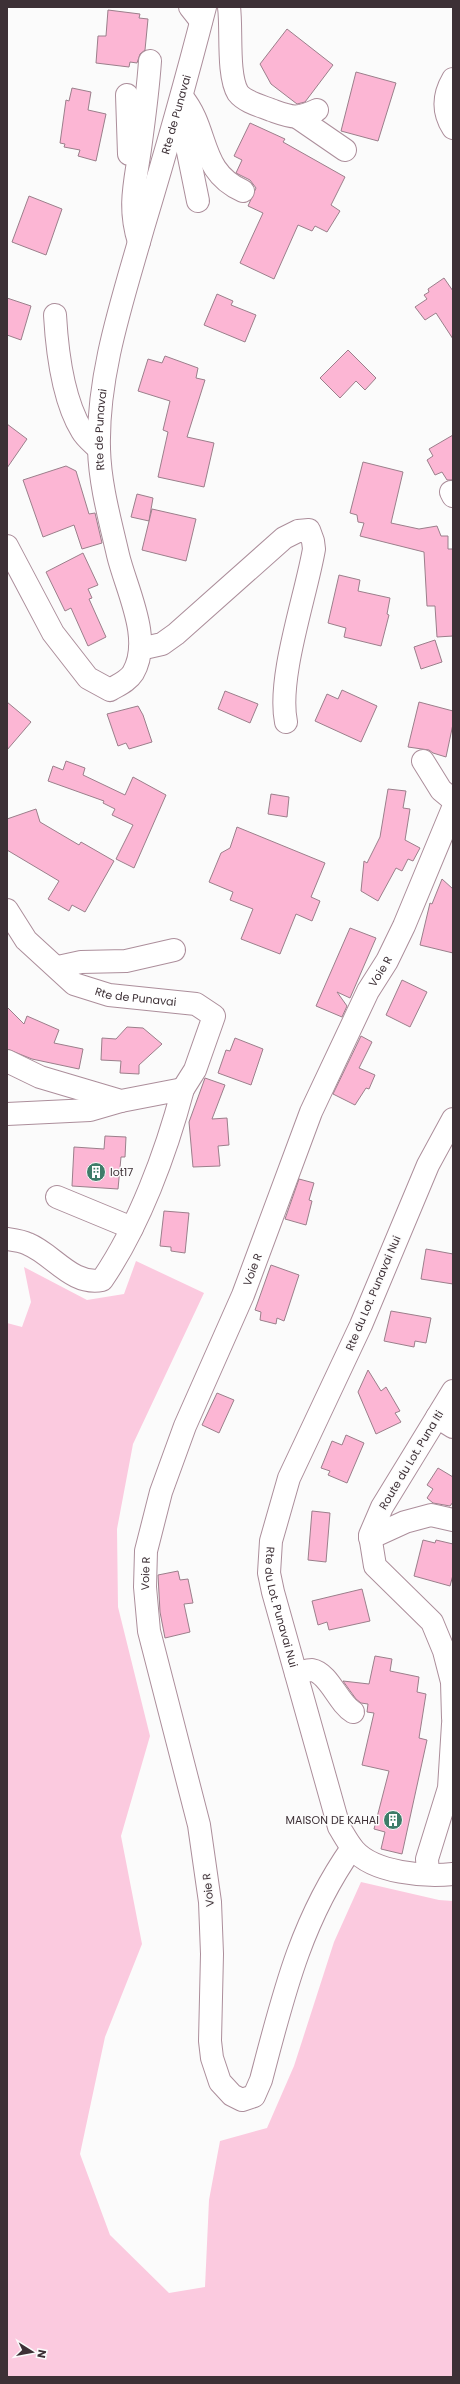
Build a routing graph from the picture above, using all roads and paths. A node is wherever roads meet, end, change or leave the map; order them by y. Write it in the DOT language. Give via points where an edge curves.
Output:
graph roads {
  1 [pos="229,7"];
  2 [pos="199,12"];
  3 [pos="150,61"];
  4 [pos="453,79"];
  5 [pos="127,95"];
  6 [pos="182,97"];
  7 [pos="174,125"];
  8 [pos="453,128"];
  9 [pos="345,150"];
  10 [pos="132,190"];
  11 [pos="243,191"];
  12 [pos="198,201"];
  13 [pos="139,242"];
  14 [pos="55,315"];
  15 [pos="99,449"];
  16 [pos="7,546"];
  17 [pos="140,649"];
  18 [pos="286,722"];
  19 [pos="423,761"];
  20 [pos="453,800"];
  21 [pos="453,808"];
  22 [pos="7,910"];
  23 [pos="174,950"];
  24 [pos="58,967"];
  25 [pos="7,1061"];
  26 [pos="183,1090"];
  27 [pos="121,1101"];
  28 [pos="11,1112"];
  29 [pos="453,1119"];
  30 [pos="57,1197"];
  31 [pos="132,1228"];
  32 [pos="7,1239"];
  33 [pos="453,1391"];
  34 [pos="445,1422"];
  35 [pos="453,1520"];
  36 [pos="370,1538"];
  37 [pos="296,1673"];
  38 [pos="353,1712"];
  39 [pos="453,1718"];
  40 [pos="453,1724"];
  41 [pos="352,1848"];
  42 [pos="428,1874"];
  43 [pos="453,1874"];
  1 -- 9 [label="street" via="234,78 239,93 252,103 288,117 307,113"];
  2 -- 6 [label="street, Rte de Punavai"];
  3 -- 10 [label="street" via="147,100"];
  4 -- 8 [label="street" via="444,109"];
  5 -- 10 [label="street"];
  6 -- 7 [label="street, Rte de Punavai"];
  6 -- 11 [label="street" via="191,108 209,158 218,174 228,185"];
  7 -- 12 [label="street" via="186,142"];
  7 -- 13 [label="street, Rte de Punavai"];
  10 -- 13 [label="street" via="133,223"];
  13 -- 15 [label="street, Rte de Punavai" via="111,347 101,407"];
  14 -- 15 [label="street" via="61,365 74,415 82,432"];
  15 -- 17 [label="street, Rte de Punavai" via="103,488 117,550 138,621"];
  16 -- 17 [label="street, Rte de Punavai" via="53,633 88,678 110,690 128,680 134,671"];
  17 -- 18 [label="street" via="162,644 284,538 298,531 309,530 314,541 314,549 288,673 283,710"];
  19 -- 20 [label="street" via="440,790"];
  21 -- 41 [label="street, Voie R" via="404,926 387,961 368,991 311,1112 242,1295 185,1426 161,1492 146,1551 144,1586 149,1631 199,1825 210,1902 212,2058 220,2082 232,2095 242,2100 254,2096 260,2080 298,1948 331,1878"];
  22 -- 24 [label="street, Rte de Punavai" via="26,940"];
  23 -- 24 [label="street" via="126,961 82,962"];
  24 -- 26 [label="street, Rte de Punavai" via="74,984 109,995 196,1004 214,1016 196,1070"];
  25 -- 27 [label="street" via="40,1077"];
  26 -- 27 [label="street"];
  26 -- 31 [label="street" via="168,1137"];
  27 -- 28 [label="street" via="90,1110"];
  29 -- 37 [label="street, Rte du Lot. Punavai Nui" via="428,1165 361,1325 289,1478 280,1508 271,1541 269,1573 272,1592"];
  30 -- 31 [label="street"];
  31 -- 32 [label="street" via="102,1280 94,1282 71,1274 29,1244"];
  33 -- 34 [label="street, Route du Lot. Puna Iti"];
  34 -- 36 [label="street, Route du Lot. Puna Iti" via="382,1507"];
  35 -- 36 [label="street" via="431,1515 405,1522"];
  36 -- 39 [label="street" via="375,1566 432,1622 444,1650 452,1682"];
  37 -- 38 [label="street" via="312,1670 322,1675 345,1708"];
  37 -- 41 [label="street, Rte du Lot. Punavai Nui" via="339,1827"];
  40 -- 42 [label="street" via="449,1788 427,1859"];
  41 -- 42 [label="street, Rte du Lot. Punavai Nui" via="367,1860 383,1866 401,1872"];
  42 -- 43 [label="street, Rte du Lot. Punavai Nui"];
}
